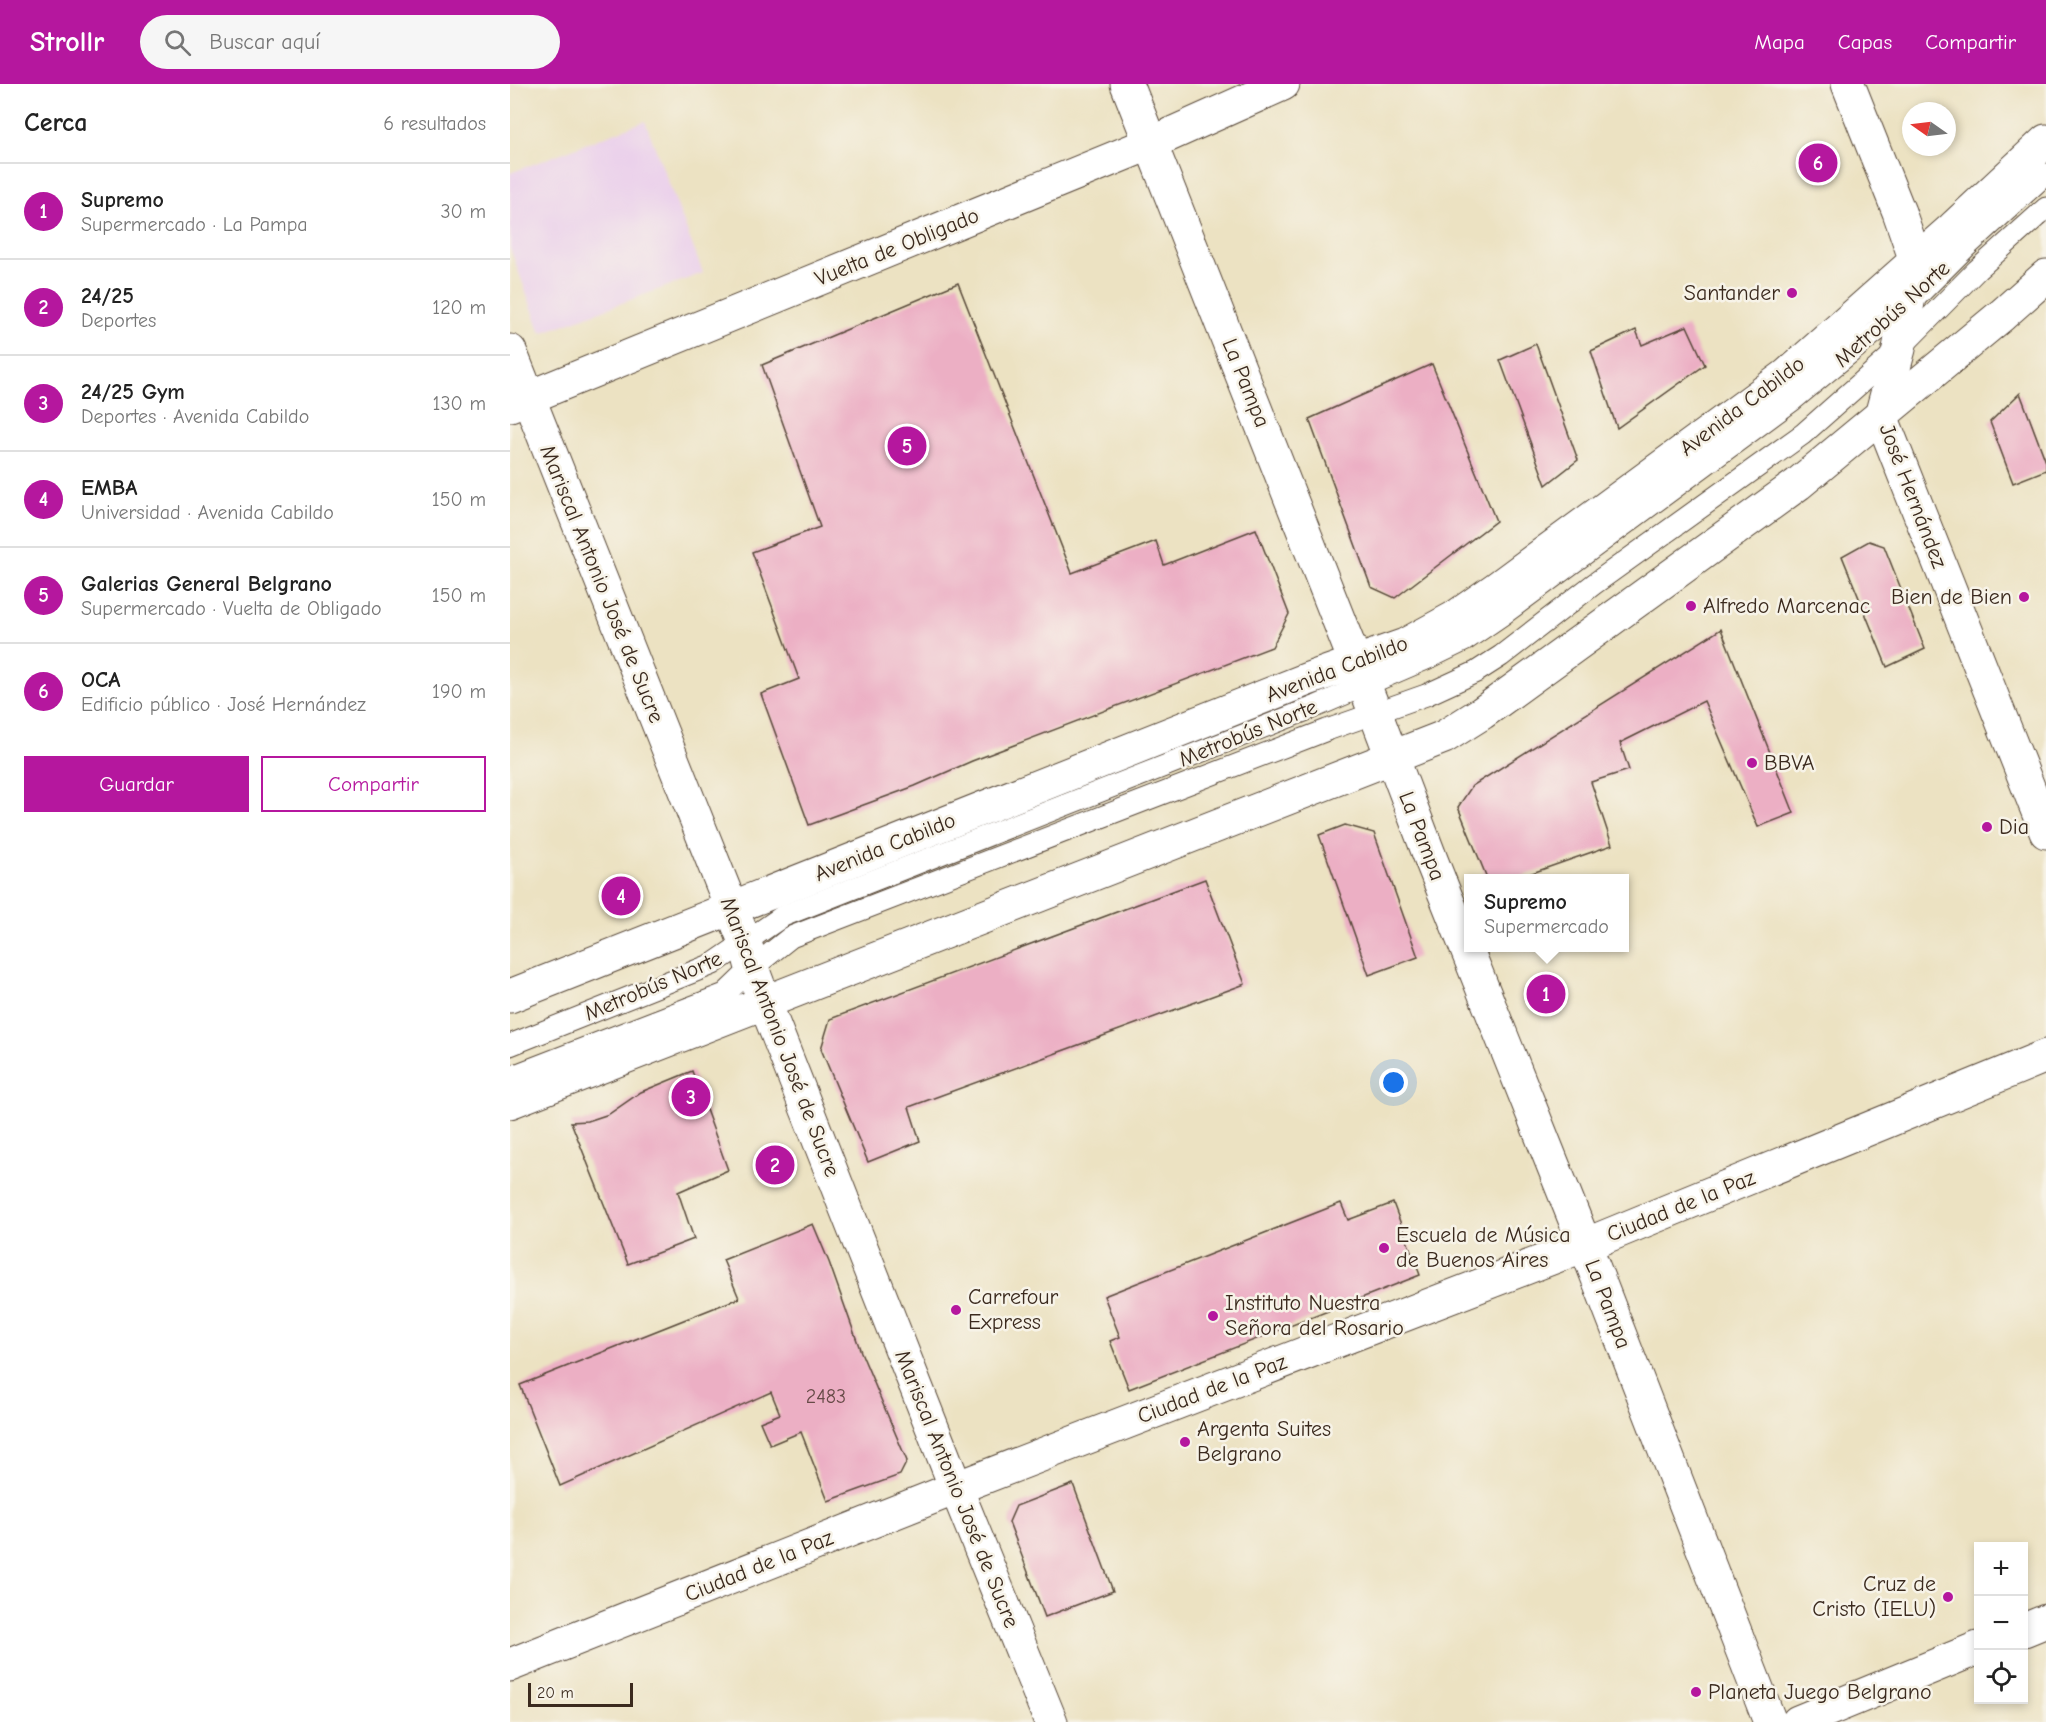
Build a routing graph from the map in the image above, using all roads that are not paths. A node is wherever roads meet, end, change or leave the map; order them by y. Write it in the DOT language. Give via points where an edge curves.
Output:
graph roads {
  1 [pos="1127,84"];
  2 [pos="1283,84"];
  3 [pos="1848,84"];
  4 [pos="2046,141"];
  5 [pos="1151,143"];
  6 [pos="2046,174"];
  7 [pos="2046,208"];
  8 [pos="1916,261"];
  9 [pos="2046,276"];
  10 [pos="1907,306"];
  11 [pos="1899,349"];
  12 [pos="510,351"];
  13 [pos="519,402"];
  14 [pos="1881,416"];
  15 [pos="1365,687"];
  16 [pos="1393,757"];
  17 [pos="2046,832"];
  18 [pos="730,907"];
  19 [pos="1464,942"];
  20 [pos="1468,952"];
  21 [pos="748,955"];
  22 [pos="510,996"];
  23 [pos="765,1003"];
  24 [pos="510,1045"];
  25 [pos="2046,1056"];
  26 [pos="510,1077"];
  27 [pos="510,1102"];
  28 [pos="1585,1245"];
  29 [pos="956,1488"];
  30 [pos="2046,1621"];
  31 [pos="2028,1628"];
  32 [pos="1974,1650"];
  33 [pos="510,1665"];
  34 [pos="1051,1722"];
  35 [pos="1770,1722"];
  36 [pos="1798,1722"];
  1 -- 5 [label="street, La Pampa"];
  2 -- 5 [label="street, Vuelta de Obligado"];
  3 -- 8 [label="street"];
  4 -- 8 [label="street, Avenida Cabildo"];
  5 -- 13 [label="street, Vuelta de Obligado"];
  5 -- 15 [label="street, La Pampa"];
  6 -- 10 [label="lane, Metrobús Norte"];
  7 -- 11 [label="lane, Metrobús Norte" via="1977,270"];
  8 -- 10 [label="street, José Hernández"];
  8 -- 15 [label="street, Avenida Cabildo" via="1787,375 1497,588 1419,638"];
  9 -- 14 [label="street"];
  10 -- 11 [label="street, José Hernández"];
  10 -- 15 [label="lane, Metrobús Norte" via="1794,400 1502,615 1464,641"];
  11 -- 14 [label="street, José Hernández"];
  11 -- 15 [label="lane, Metrobús Norte" via="1803,434 1476,672 1426,695"];
  12 -- 13 [label="street, Mariscal Antonio José de Sucre"];
  13 -- 18 [label="street, Mariscal Antonio José de Sucre"];
  14 -- 16 [label="street" via="1798,484 1482,713 1444,737"];
  14 -- 17 [label="street, José Hernández"];
  15 -- 16 [label="street, La Pampa"];
  15 -- 18 [label="street, Avenida Cabildo" via="1308,679"];
  15 -- 21 [label="lane, Metrobús Norte"];
  16 -- 19 [label="street, La Pampa"];
  16 -- 23 [label="street"];
  18 -- 21 [label="street, Mariscal Antonio José de Sucre"];
  18 -- 22 [label="street, Avenida Cabildo"];
  20 -- 28 [label="street, La Pampa"];
  21 -- 23 [label="street, Mariscal Antonio José de Sucre"];
  21 -- 24 [label="lane, Metrobús Norte" via="713,964"];
  21 -- 26 [label="lane" via="725,994"];
  23 -- 27 [label="street"];
  23 -- 29 [label="street, Mariscal Antonio José de Sucre"];
  25 -- 28 [label="street, Ciudad de la Paz"];
  28 -- 29 [label="street, Ciudad de la Paz"];
  28 -- 35 [label="street, La Pampa"];
  29 -- 33 [label="street, Ciudad de la Paz"];
  29 -- 34 [label="street, Mariscal Antonio José de Sucre"];
  30 -- 31 [label="street"];
  32 -- 36 [label="street"];
}
